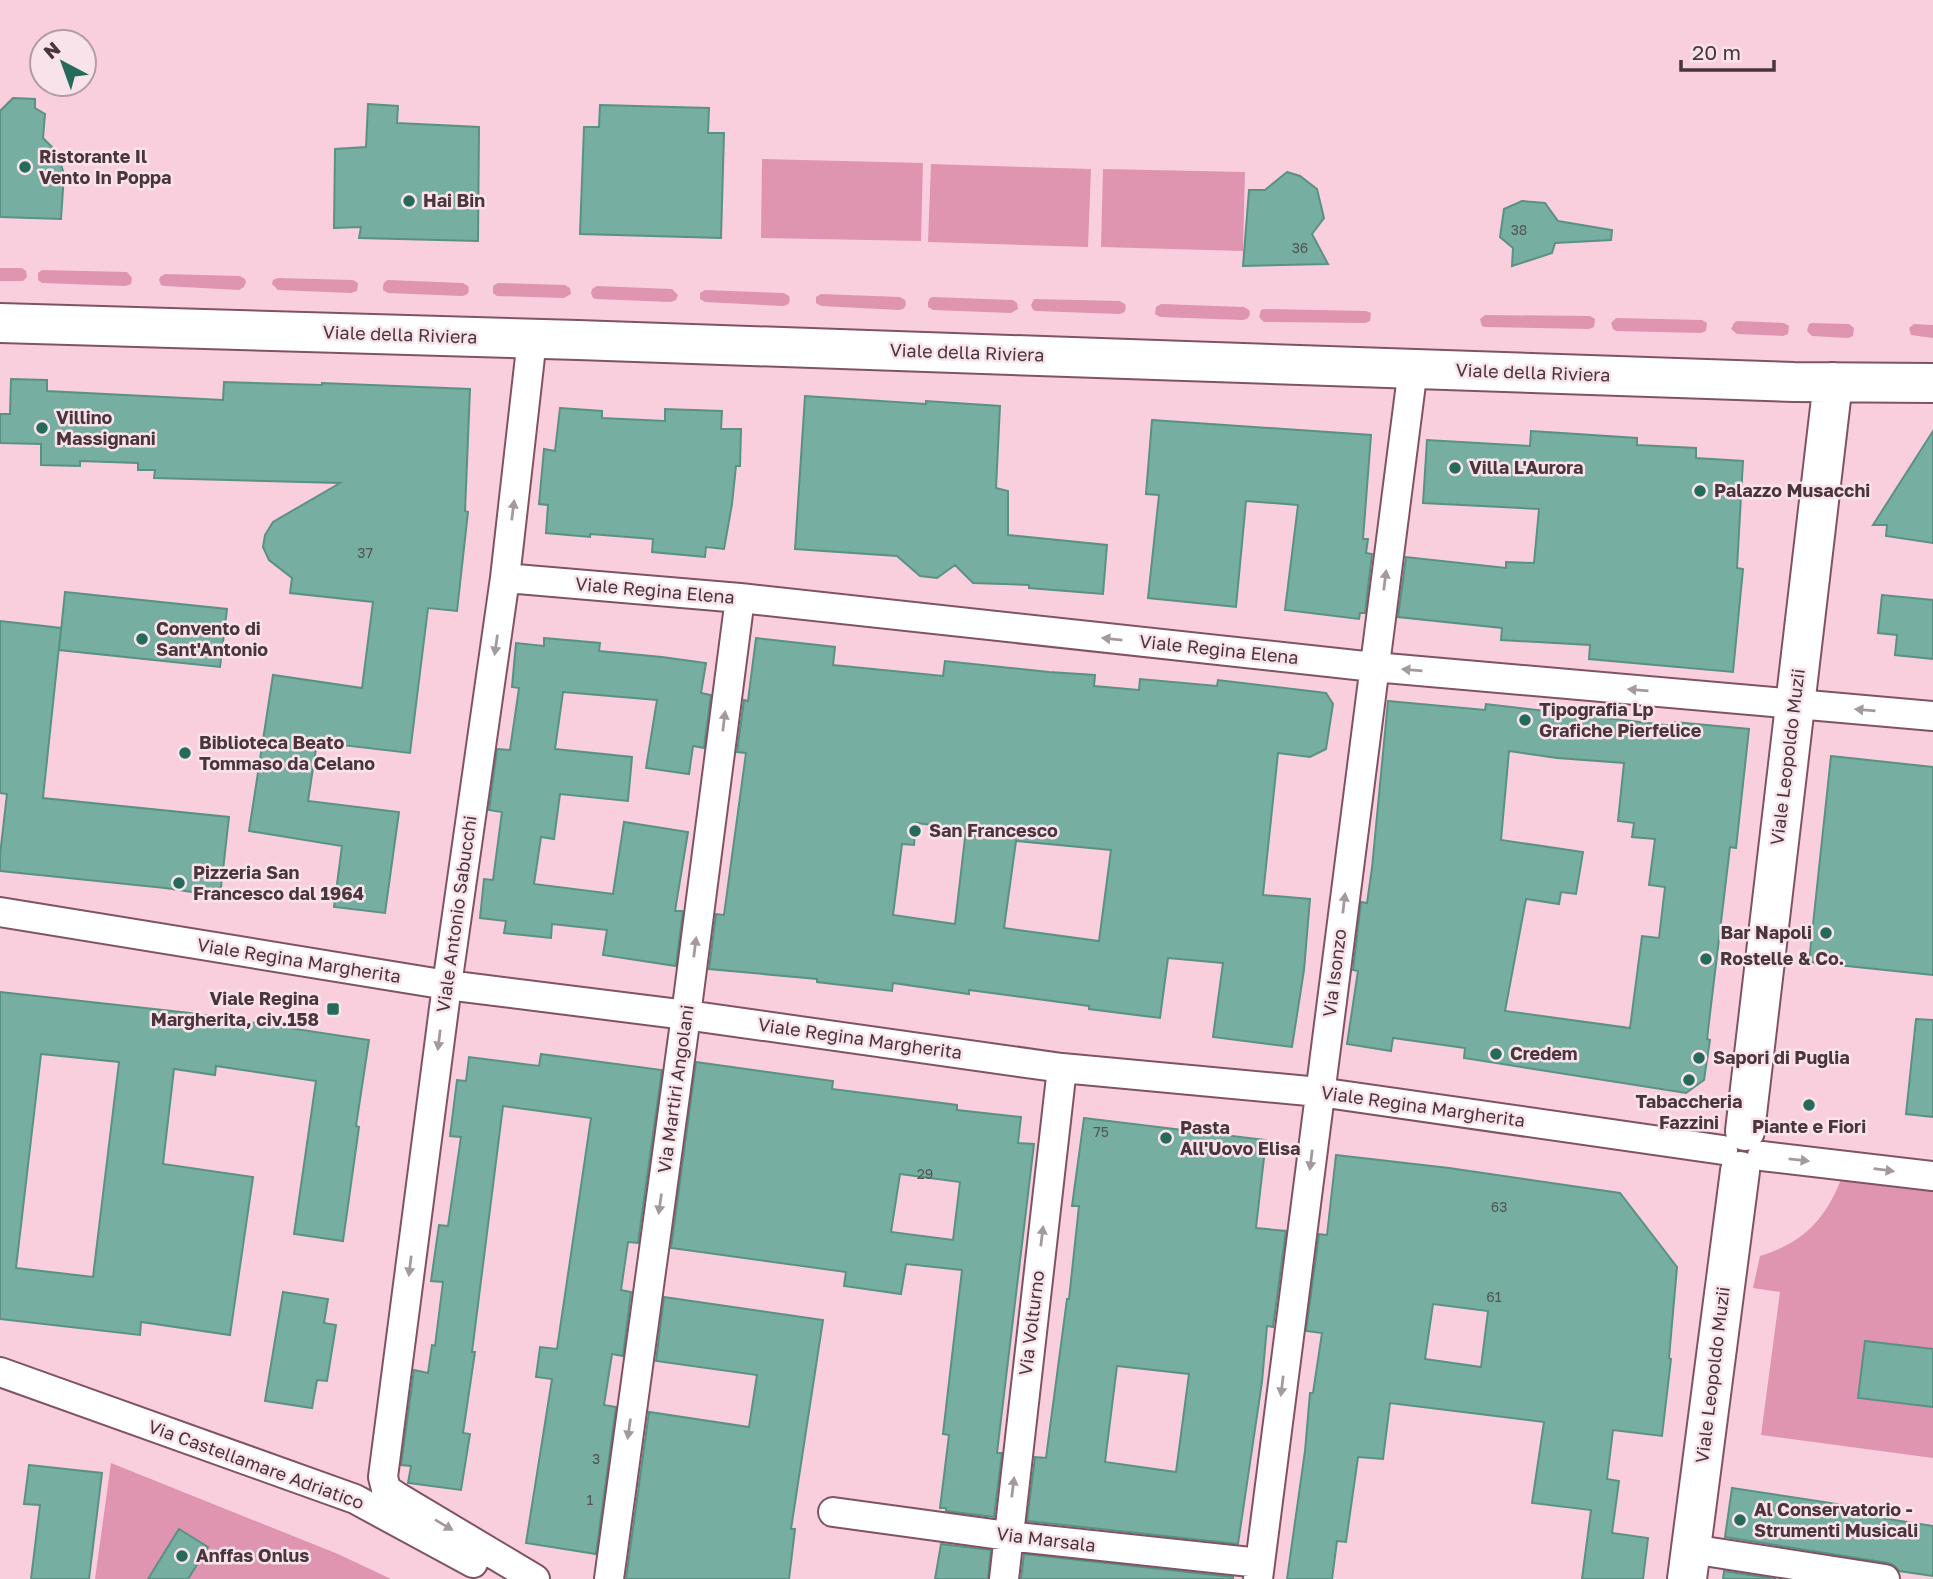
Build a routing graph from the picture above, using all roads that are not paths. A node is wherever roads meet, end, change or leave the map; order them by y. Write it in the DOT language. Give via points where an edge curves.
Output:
graph roads {
  1 [pos="0,323"];
  2 [pos="532,339"];
  3 [pos="1413,368"];
  4 [pos="1833,382"];
  5 [pos="1933,383"];
  6 [pos="505,578"];
  7 [pos="740,598"];
  8 [pos="1374,667"];
  9 [pos="1794,703"];
  10 [pos="1933,716"];
  11 [pos="0,912"];
  12 [pos="447,985"];
  13 [pos="686,1015"];
  14 [pos="1062,1068"];
  15 [pos="1319,1092"];
  16 [pos="1742,1152"];
  17 [pos="1933,1176"];
  18 [pos="0,1372"];
  19 [pos="833,1512"];
  20 [pos="1008,1536"];
  21 [pos="1689,1564"];
  22 [pos="1259,1571"];
  23 [pos="502,1579"];
  24 [pos="535,1579"];
  25 [pos="609,1579"];
  26 [pos="1004,1579"];
  27 [pos="1885,1579"];
  1 -- 2 [label="street, Viale della Riviera"];
  2 -- 3 [label="street, Viale della Riviera"];
  6 -- 2 [label="street, Viale Antonio Sabucchi, one-way"];
  3 -- 4 [label="street, Viale della Riviera"];
  8 -- 3 [label="street, Via Isonzo, one-way"];
  4 -- 5 [label="street, Viale della Riviera"];
  4 -- 9 [label="street, Viale Leopoldo Muzii"];
  6 -- 7 [label="street, Viale Regina Elena"];
  6 -- 12 [label="street, Viale Antonio Sabucchi, one-way"];
  8 -- 7 [label="street, Viale Regina Elena, one-way"];
  13 -- 7 [label="street, Via Martiri Angolani, one-way"];
  9 -- 8 [label="street, Viale Regina Elena, one-way"];
  15 -- 8 [label="street, Via Isonzo, one-way"];
  10 -- 9 [label="street, Viale Regina Elena, one-way"];
  9 -- 16 [label="street, Viale Leopoldo Muzii"];
  11 -- 12 [label="street, Viale Regina Margherita"];
  12 -- 13 [label="street, Viale Regina Margherita"];
  12 -- 24 [label="street, Viale Antonio Sabucchi, one-way" via="383,1477 386,1489"];
  13 -- 14 [label="street, Viale Regina Margherita"];
  13 -- 25 [label="street, Via Martiri Angolani, one-way"];
  14 -- 15 [label="street, Viale Regina Margherita"];
  20 -- 14 [label="street, Via Volturno, one-way"];
  15 -- 16 [label="street, Viale Regina Margherita"];
  15 -- 22 [label="street, Via Isonzo, one-way"];
  16 -- 17 [label="street, Viale Regina Margherita, one-way"];
  16 -- 21 [label="street, Viale Leopoldo Muzii"];
  18 -- 23 [label="street, Via Castellamare Adriatico" via="355,1499"];
  19 -- 20 [label="street, Via Marsala"];
  20 -- 22 [label="street, Via Marsala"];
  20 -- 26 [label="street, Via Volturno"];
  21 -- 27 [label="street"];
}
